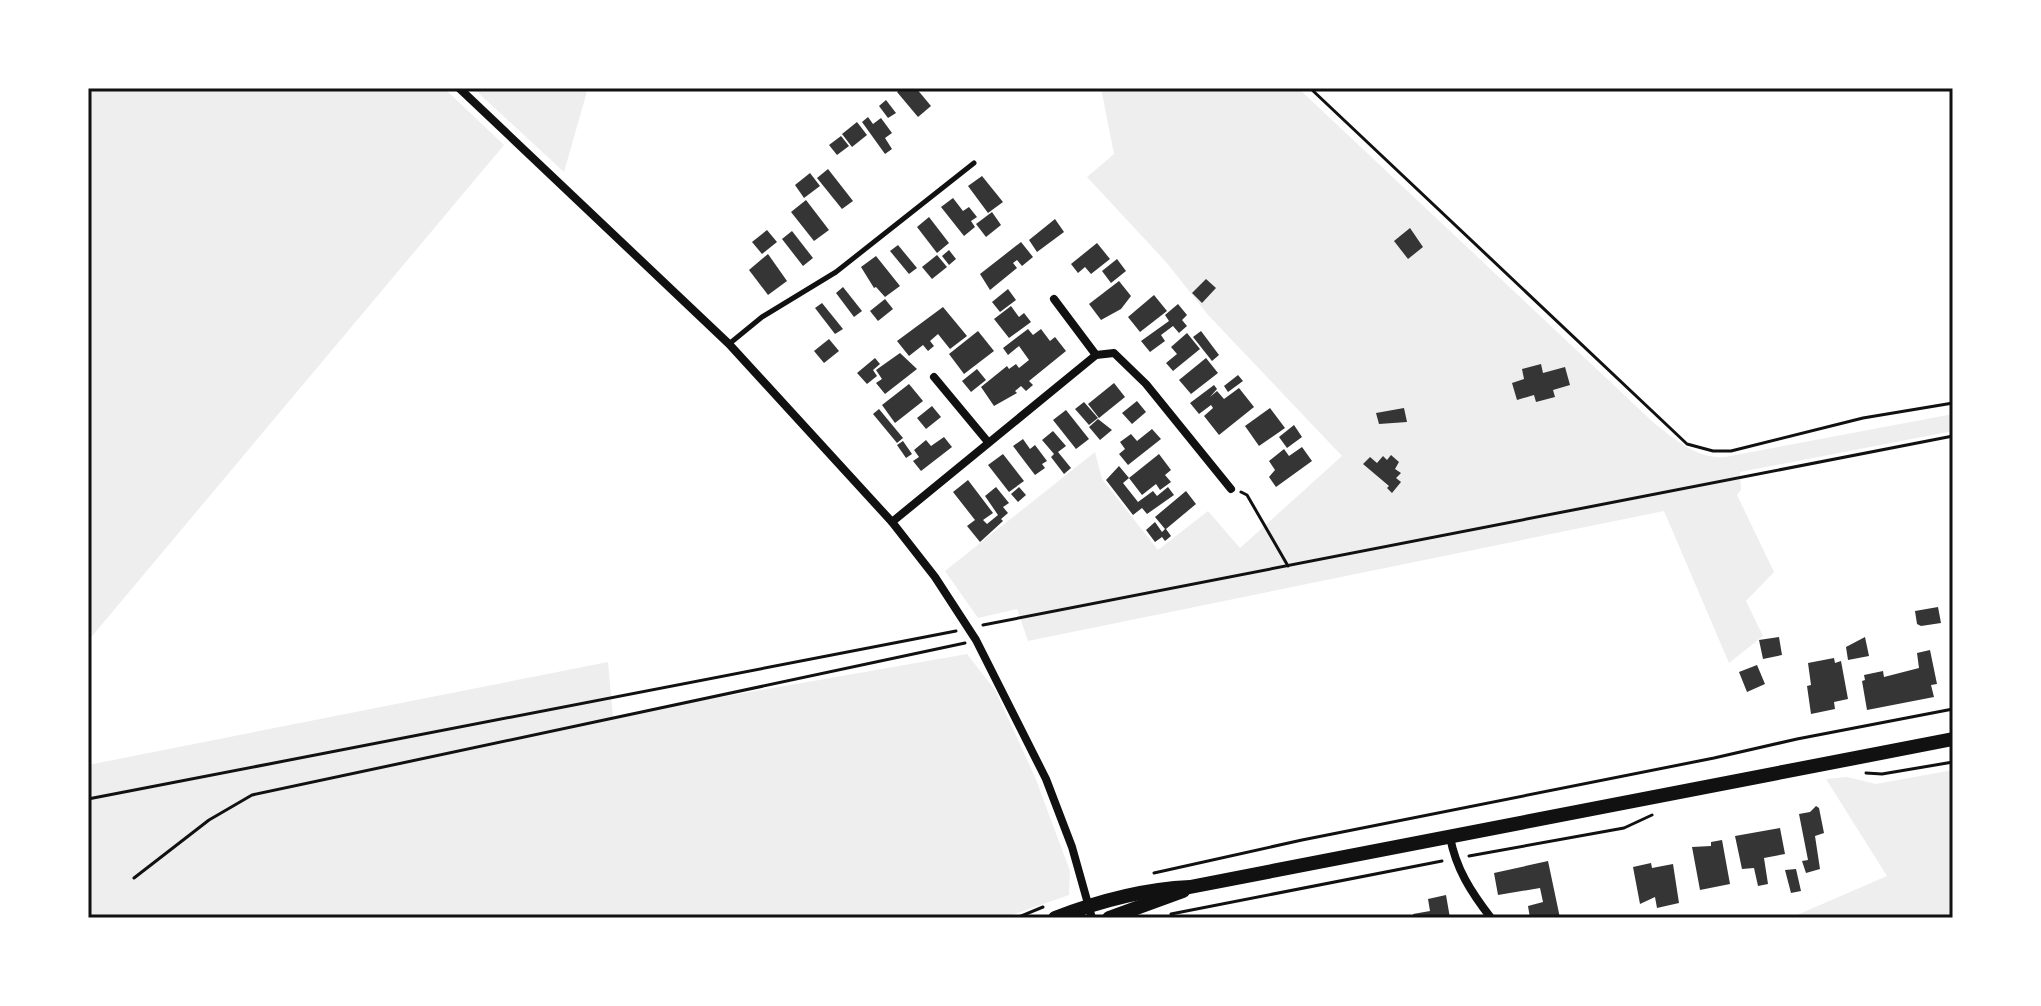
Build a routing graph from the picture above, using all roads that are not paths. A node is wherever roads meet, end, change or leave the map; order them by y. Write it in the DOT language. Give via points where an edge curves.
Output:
graph roads {
  1 [pos="459,88"];
  2 [pos="974,163"];
  3 [pos="1054,299"];
  4 [pos="729,344"];
  5 [pos="1096,355"];
  6 [pos="934,377"];
  7 [pos="988,442"];
  8 [pos="1231,489"];
  9 [pos="892,522"];
  10 [pos="1953,739"];
  11 [pos="1450,837"];
  12 [pos="1190,887"];
  13 [pos="1090,912"];
  14 [pos="1055,918"];
  15 [pos="1109,918"];
  16 [pos="1491,918"];
  1 -- 4 [label="street"];
  2 -- 4 [label="lane" via="836,272"];
  3 -- 5 [label="street"];
  4 -- 9 [label="street"];
  5 -- 7 [label="street"];
  5 -- 8 [label="street" via="1114,353 1146,384"];
  6 -- 7 [label="street"];
  7 -- 9 [label="street"];
  9 -- 13 [label="street" via="970,628 1046,779"];
  10 -- 11 [label="main road"];
  11 -- 12 [label="main road"];
  11 -- 16 [label="street" via="1467,887"];
  12 -- 13 [label="main road" via="1159,888"];
  12 -- 15 [label="main road"];
  13 -- 14 [label="main road"];
}
